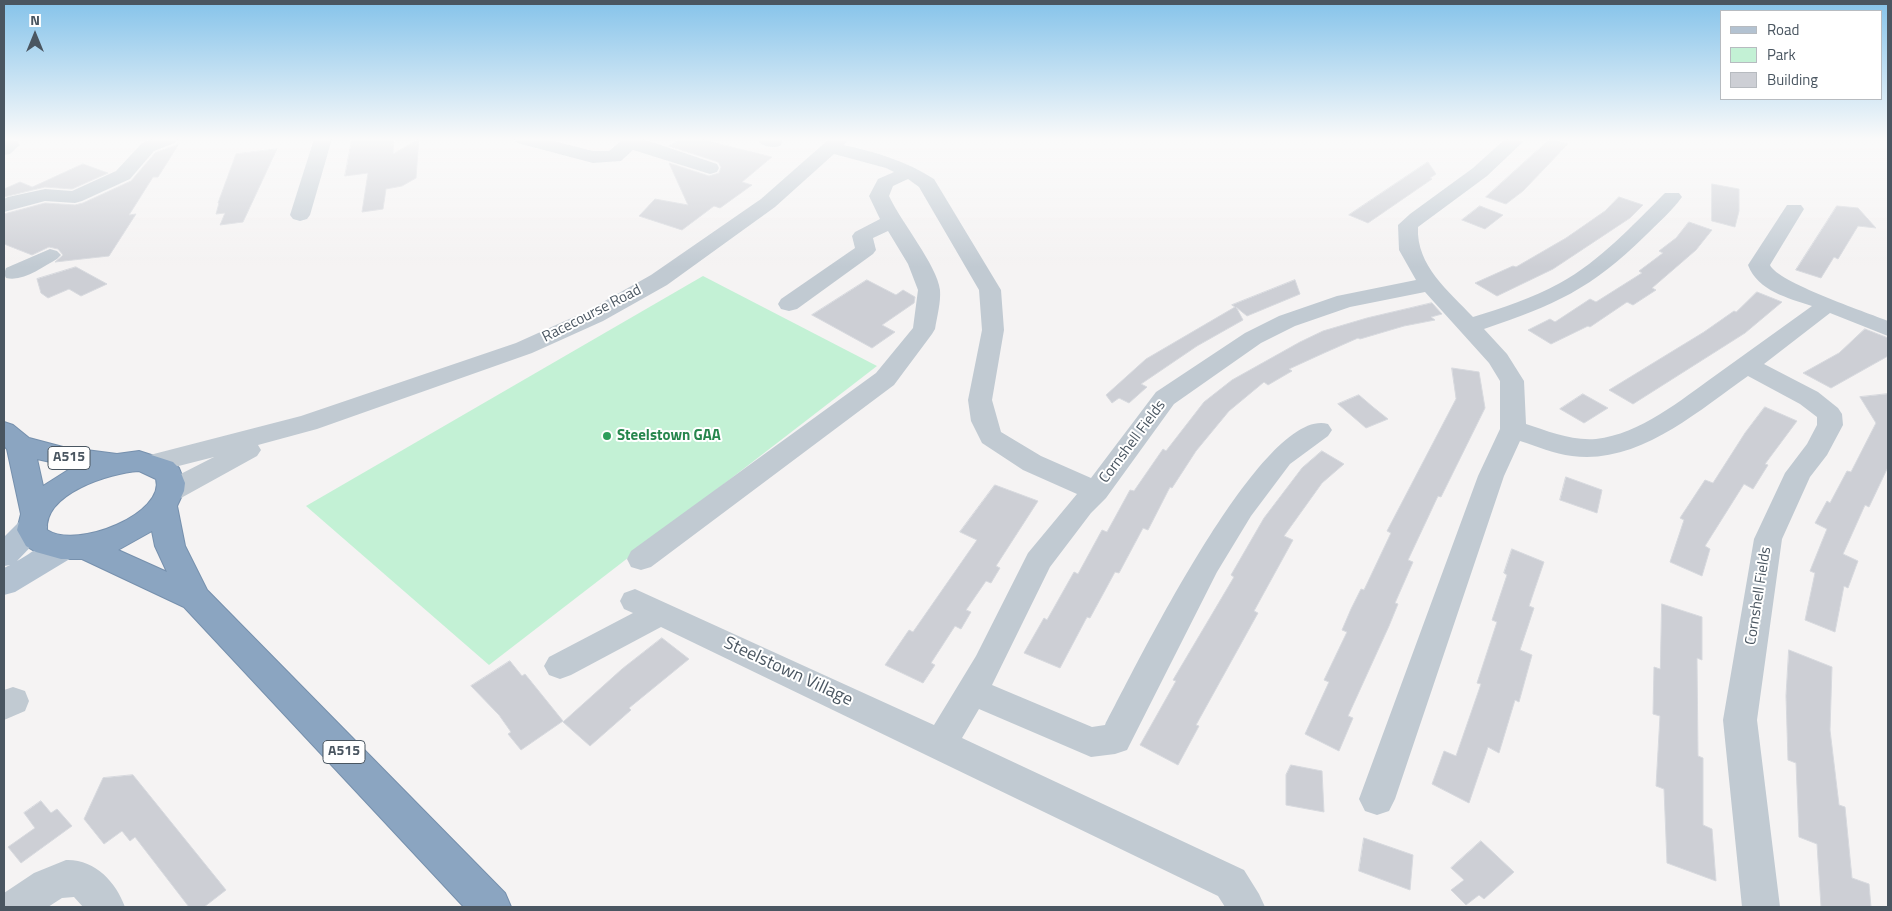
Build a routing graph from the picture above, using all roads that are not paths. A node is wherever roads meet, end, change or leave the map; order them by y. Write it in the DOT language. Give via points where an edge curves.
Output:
graph roads {
  1 [pos="109,182"];
  2 [pos="310,182"];
  3 [pos="792,182"];
  4 [pos="889,182"];
  5 [pos="925,182"];
  6 [pos="1467,182"];
  7 [pos="1672,196"];
  8 [pos="4,206"];
  9 [pos="1794,209"];
  10 [pos="300,215"];
  11 [pos="892,221"];
  12 [pos="50,255"];
  13 [pos="14,273"];
  14 [pos="1430,284"];
  15 [pos="789,304"];
  16 [pos="1828,304"];
  17 [pos="1470,326"];
  18 [pos="1888,329"];
  19 [pos="1747,365"];
  20 [pos="308,423"];
  21 [pos="1513,429"];
  22 [pos="1319,430"];
  23 [pos="12,438"];
  24 [pos="120,462"];
  25 [pos="155,463"];
  26 [pos="1096,491"];
  27 [pos="167,498"];
  28 [pos="33,520"];
  29 [pos="73,548"];
  30 [pos="4,555"];
  31 [pos="641,560"];
  32 [pos="4,583"];
  33 [pos="195,598"];
  34 [pos="560,666"];
  35 [pos="973,692"];
  36 [pos="940,744"];
  37 [pos="1377,799"];
  38 [pos="17,907"];
  39 [pos="106,907"];
  40 [pos="491,907"];
  41 [pos="1246,907"];
  42 [pos="1761,907"];
  1 -- 8 [label="street" via="75,198 45,195"];
  2 -- 10 [label="street"];
  3 -- 20 [label="street, Racecourse Road" via="768,203 659,280 595,316 524,348"];
  4 -- 11 [label="street" via="879,196"];
  5 -- 26 [label="street, Cornshell Fields" via="990,290 993,330 980,400 984,421 992,437 1032,463"];
  6 -- 14 [label="street" via="1408,225 1406,241 1415,264"];
  7 -- 17 [label="street" via="1623,248 1581,280 1536,303"];
  9 -- 16 [label="street" via="1759,265 1760,272 1768,281"];
  11 -- 15 [label="street" via="862,236 866,250"];
  11 -- 31 [label="street" via="919,264 928,290 924,329 885,379"];
  12 -- 13 [label="street"];
  14 -- 17 [label="street"];
  14 -- 26 [label="street, Cornshell Fields" via="1345,301 1286,321 1253,338 1165,398"];
  16 -- 18 [label="street"];
  16 -- 19 [label="street"];
  17 -- 21 [label="street" via="1499,359 1512,381"];
  19 -- 21 [label="street" via="1650,432 1605,447 1573,447"];
  19 -- 42 [label="street, Cornshell Fields" via="1809,398 1828,414 1830,425 1818,448 1798,473 1768,539 1740,720"];
  20 -- 25 [label="street, Racecourse Road"];
  20 -- 27 [label="street, Racecourse Road" via="237,454"];
  21 -- 37 [label="street" via="1491,476"];
  22 -- 35 [label="street" via="1281,458 1241,509 1205,566 1115,739 1091,742"];
  23 -- 24 [label="highway, A515" via="63,458"];
  23 -- 28 [label="highway, A515"];
  24 -- 25 [label="highway, A515"];
  24 -- 28 [label="highway, A515" via="66,484 45,500"];
  25 -- 27 [label="highway, A515" via="166,469 172,478"];
  26 -- 35 [label="street" via="1038,561"];
  27 -- 29 [label="highway" via="148,519 129,532 107,541"];
  27 -- 33 [label="highway, A515" via="170,546"];
  28 -- 29 [label="highway, A515" via="35,538 45,546"];
  28 -- 30 [label="main road"];
  29 -- 32 [label="main road"];
  29 -- 33 [label="highway, A515"];
  33 -- 40 [label="highway, A515"];
  34 -- 36 [label="street, Steelstown Village" via="648,607"];
  35 -- 36 [label="street"];
  36 -- 41 [label="street, Steelstown Village" via="1231,883"];
  38 -- 39 [label="street" via="44,888 72,879 83,881"];
}
